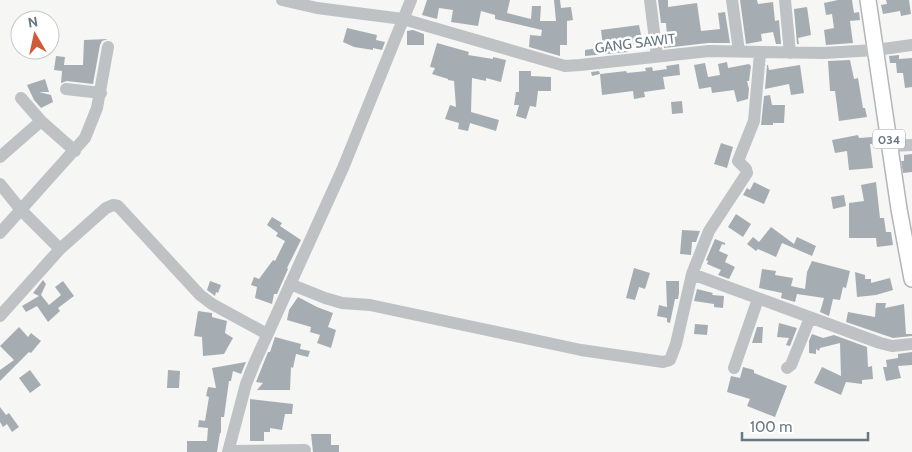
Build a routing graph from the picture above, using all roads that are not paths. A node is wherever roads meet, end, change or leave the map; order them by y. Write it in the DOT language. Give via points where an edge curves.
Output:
graph roads {
  1 [pos="282,0"];
  2 [pos="411,0"];
  3 [pos="640,0"];
  4 [pos="732,0"];
  5 [pos="785,0"];
  6 [pos="868,0"];
  7 [pos="650,5"];
  8 [pos="403,19"];
  9 [pos="912,45"];
  10 [pos="108,47"];
  11 [pos="876,50"];
  12 [pos="739,51"];
  13 [pos="760,53"];
  14 [pos="790,53"];
  15 [pos="657,56"];
  16 [pos="66,89"];
  17 [pos="101,93"];
  18 [pos="21,98"];
  19 [pos="41,121"];
  20 [pos="912,144"];
  21 [pos="890,146"];
  22 [pos="75,151"];
  23 [pos="0,156"];
  24 [pos="0,184"];
  25 [pos="21,210"];
  26 [pos="0,233"];
  27 [pos="60,250"];
  28 [pos="692,274"];
  29 [pos="912,279"];
  30 [pos="290,284"];
  31 [pos="758,299"];
  32 [pos="0,316"];
  33 [pos="810,318"];
  34 [pos="267,334"];
  35 [pos="912,344"];
  36 [pos="734,368"];
  37 [pos="787,368"];
  38 [pos="305,450"];
  39 [pos="228,451"];
  1 -- 8 [label="street, GANG SAWIT"];
  2 -- 8 [label="street"];
  3 -- 7 [label="street"];
  4 -- 12 [label="street"];
  5 -- 14 [label="street"];
  6 -- 11 [label="main road, 034"];
  7 -- 15 [label="street"];
  8 -- 15 [label="street, GANG SAWIT" via="565,66"];
  8 -- 30 [label="street" via="343,168"];
  9 -- 11 [label="street, GANG SAWIT"];
  10 -- 17 [label="street"];
  11 -- 14 [label="street, GANG SAWIT"];
  11 -- 21 [label="main road, 034"];
  12 -- 13 [label="street, GANG SAWIT"];
  12 -- 15 [label="street, GANG SAWIT" via="709,50"];
  13 -- 14 [label="street, GANG SAWIT"];
  13 -- 28 [label="street" via="754,121 738,161 747,173 713,222"];
  16 -- 17 [label="street"];
  17 -- 22 [label="street" via="85,138"];
  18 -- 19 [label="street"];
  19 -- 22 [label="street"];
  19 -- 23 [label="street"];
  20 -- 21 [label="street"];
  21 -- 29 [label="main road, 034"];
  22 -- 25 [label="street"];
  24 -- 25 [label="street"];
  25 -- 26 [label="street"];
  25 -- 27 [label="street"];
  27 -- 32 [label="street"];
  27 -- 34 [label="street" via="106,208 118,206 200,295"];
  28 -- 30 [label="street" via="676,344 670,360 663,362 581,350 370,305 342,303"];
  28 -- 31 [label="street"];
  30 -- 34 [label="street"];
  31 -- 33 [label="street"];
  31 -- 36 [label="street"];
  33 -- 35 [label="street" via="880,343 892,346"];
  33 -- 37 [label="street"];
  34 -- 39 [label="street" via="246,384"];
  38 -- 39 [label="street"];
}
